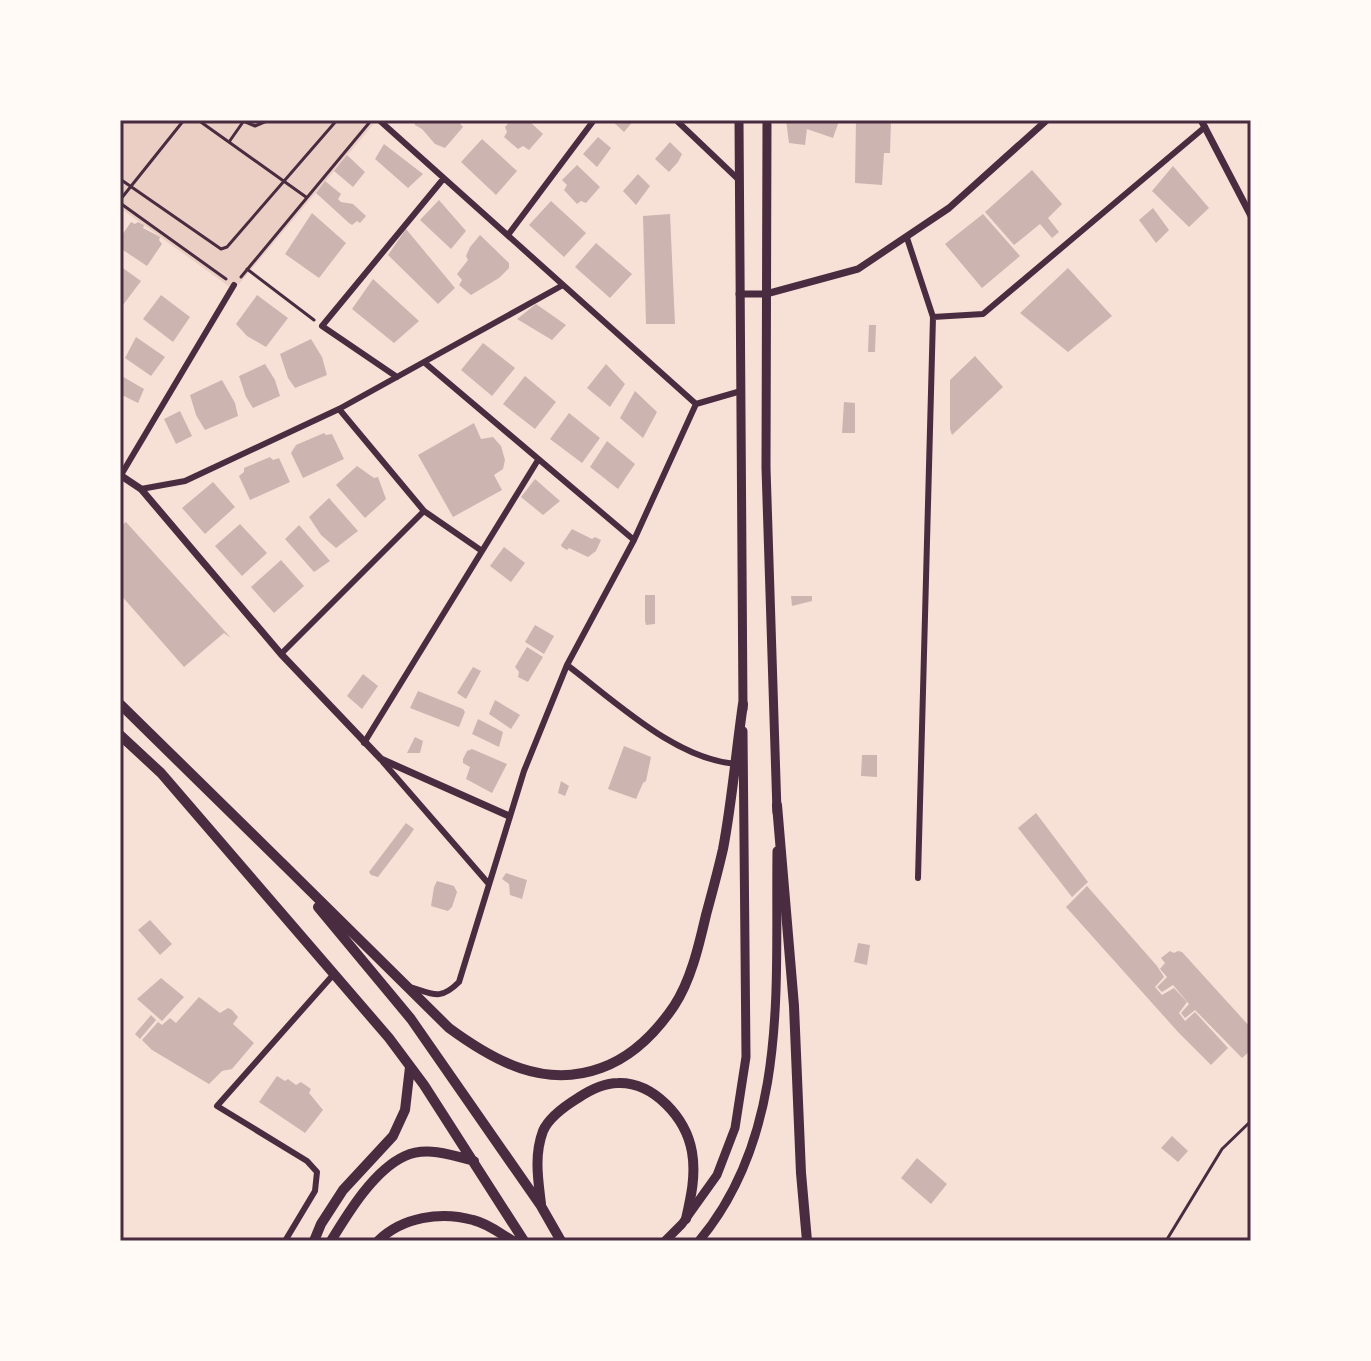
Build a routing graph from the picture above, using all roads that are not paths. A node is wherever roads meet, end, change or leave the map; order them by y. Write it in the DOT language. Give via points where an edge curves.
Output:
graph roads {
  1 [pos="379,120"];
  2 [pos="594,120"];
  3 [pos="676,120"];
  4 [pos="739,120"];
  5 [pos="767,120"];
  6 [pos="1047,120"];
  7 [pos="1203,124"];
  8 [pos="444,178"];
  9 [pos="739,180"];
  10 [pos="1251,216"];
  11 [pos="508,235"];
  12 [pos="907,238"];
  13 [pos="234,285"];
  14 [pos="563,285"];
  15 [pos="739,294"];
  16 [pos="766,294"];
  17 [pos="933,317"];
  18 [pos="425,363"];
  19 [pos="397,377"];
  20 [pos="741,391"];
  21 [pos="696,404"];
  22 [pos="339,409"];
  23 [pos="538,460"];
  24 [pos="120,475"];
  25 [pos="141,489"];
  26 [pos="424,511"];
  27 [pos="634,540"];
  28 [pos="482,551"];
  29 [pos="281,654"];
  30 [pos="567,665"];
  31 [pos="120,704"];
  32 [pos="743,704"];
  33 [pos="120,735"];
  34 [pos="364,743"];
  35 [pos="381,759"];
  36 [pos="739,764"];
  37 [pos="777,805"];
  38 [pos="509,816"];
  39 [pos="282,863"];
  40 [pos="918,878"];
  41 [pos="488,883"];
  42 [pos="333,975"];
  43 [pos="406,986"];
  44 [pos="410,1067"];
  45 [pos="474,1161"];
  46 [pos="541,1206"];
  47 [pos="686,1219"];
  48 [pos="285,1241"];
  49 [pos="314,1241"];
  50 [pos="331,1241"];
  51 [pos="378,1241"];
  52 [pos="513,1241"];
  53 [pos="524,1241"];
  54 [pos="561,1241"];
  55 [pos="665,1241"];
  56 [pos="699,1241"];
  57 [pos="807,1241"];
  1 -- 8 [label="street"];
  2 -- 11 [label="street"];
  3 -- 9 [label="street"];
  4 -- 9 [label="main road"];
  5 -- 16 [label="main road"];
  6 -- 12 [label="street" via="949,208"];
  7 -- 10 [label="street"];
  7 -- 17 [label="street" via="983,314"];
  8 -- 11 [label="street"];
  8 -- 19 [label="street" via="322,326"];
  9 -- 15 [label="main road"];
  11 -- 14 [label="street"];
  12 -- 16 [label="street" via="858,269"];
  12 -- 17 [label="street"];
  13 -- 24 [label="street"];
  14 -- 18 [label="street"];
  14 -- 21 [label="street"];
  15 -- 16 [label="street"];
  15 -- 20 [label="main road"];
  16 -- 37 [label="main road"];
  17 -- 40 [label="street"];
  18 -- 19 [label="street"];
  18 -- 23 [label="street"];
  19 -- 22 [label="street"];
  20 -- 21 [label="street"];
  20 -- 32 [label="main road"];
  21 -- 27 [label="street"];
  22 -- 25 [label="street" via="185,481"];
  22 -- 26 [label="street"];
  23 -- 27 [label="street"];
  23 -- 28 [label="street"];
  24 -- 25 [label="street"];
  25 -- 29 [label="street"];
  26 -- 28 [label="street"];
  26 -- 29 [label="street"];
  27 -- 30 [label="street"];
  28 -- 34 [label="street"];
  29 -- 34 [label="street"];
  30 -- 36 [label="street" via="674,745 704,759"];
  30 -- 38 [label="street"];
  31 -- 39 [label="highway"];
  32 -- 36 [label="highway"];
  33 -- 42 [label="highway" via="161,773"];
  34 -- 35 [label="street"];
  35 -- 38 [label="street"];
  35 -- 41 [label="street"];
  36 -- 43 [label="highway" via="696,955 675,1004 627,1056 591,1072 536,1075 478,1050"];
  36 -- 47 [label="main road" via="746,1057 735,1128 717,1175"];
  37 -- 56 [label="main road" via="770,1082 757,1134 735,1186"];
  37 -- 57 [label="highway"];
  38 -- 41 [label="street"];
  39 -- 43 [label="highway"];
  39 -- 46 [label="highway" via="411,1019"];
  41 -- 43 [label="street" via="459,982 438,996"];
  42 -- 44 [label="highway"];
  42 -- 48 [label="street" via="217,1106 317,1172 315,1191"];
  44 -- 45 [label="highway"];
  44 -- 49 [label="highway" via="405,1110 393,1136 343,1190"];
  45 -- 50 [label="highway" via="427,1151 406,1155 378,1177"];
  45 -- 53 [label="highway"];
  46 -- 47 [label="highway" via="538,1149 545,1128 580,1097 602,1085 620,1083 645,1088 682,1123 692,1151 694,1180"];
  46 -- 54 [label="highway"];
  47 -- 55 [label="main road"];
  51 -- 52 [label="highway" via="416,1219 448,1216 476,1220"];
}
